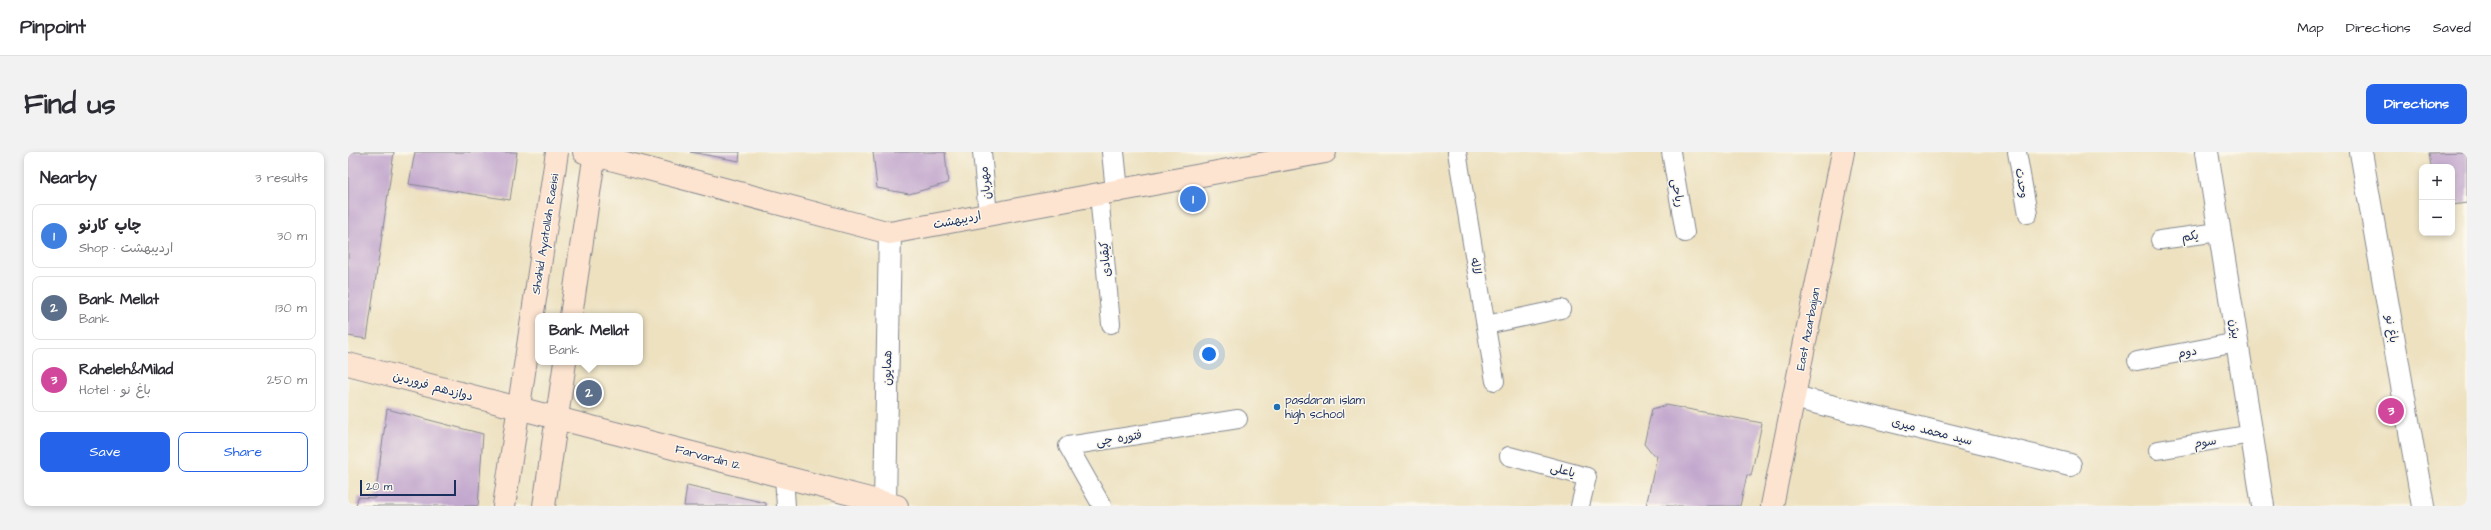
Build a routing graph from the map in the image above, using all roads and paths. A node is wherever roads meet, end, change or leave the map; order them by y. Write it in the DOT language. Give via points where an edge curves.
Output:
graph roads {
  1 [pos="557,152"];
  2 [pos="982,152"];
  3 [pos="1113,152"];
  4 [pos="1325,152"];
  5 [pos="1457,152"];
  6 [pos="1671,152"];
  7 [pos="1843,152"];
  8 [pos="2017,152"];
  9 [pos="2206,152"];
  10 [pos="2361,152"];
  11 [pos="591,153"];
  12 [pos="1283,156"];
  13 [pos="1108,192"];
  14 [pos="2028,214"];
  15 [pos="988,215"];
  16 [pos="2219,232"];
  17 [pos="890,233"];
  18 [pos="1685,233"];
  19 [pos="2160,240"];
  20 [pos="1561,309"];
  21 [pos="571,313"];
  22 [pos="1111,324"];
  23 [pos="1486,325"];
  24 [pos="2237,342"];
  25 [pos="2136,362"];
  26 [pos="348,364"];
  27 [pos="565,365"];
  28 [pos="1495,381"];
  29 [pos="1794,397"];
  30 [pos="518,408"];
  31 [pos="557,417"];
  32 [pos="1238,419"];
  33 [pos="2252,434"];
  34 [pos="2158,450"];
  35 [pos="1509,456"];
  36 [pos="2070,465"];
  37 [pos="784,477"];
  38 [pos="891,504"];
  39 [pos="504,506"];
  40 [pos="544,506"];
  41 [pos="786,506"];
  42 [pos="1102,506"];
  43 [pos="1580,506"];
  44 [pos="1772,506"];
  45 [pos="2263,506"];
  46 [pos="2423,506"];
  1 -- 30 [label="main road, Shahid Ayatollah Raeisi"];
  2 -- 15 [label="lane, مهربان"];
  3 -- 13 [label="street"];
  4 -- 12 [label="main road, اردیبهشت"];
  5 -- 23 [label="lane, لاله"];
  6 -- 18 [label="lane, ریاحی"];
  7 -- 29 [label="main road, East Azarbaijan"];
  8 -- 14 [label="lane, وحدت"];
  9 -- 16 [label="street, بیژن"];
  10 -- 46 [label="street, باغ نو"];
  11 -- 17 [label="main road, اردیبهشت"];
  11 -- 21 [label="main road"];
  12 -- 13 [label="main road, اردیبهشت"];
  13 -- 15 [label="main road, اردیبهشت"];
  13 -- 22 [label="lane, کیقبادی"];
  15 -- 17 [label="main road, اردیبهشت"];
  16 -- 19 [label="lane, یکم"];
  16 -- 24 [label="street, بیژن"];
  17 -- 38 [label="street, همایون"];
  20 -- 23 [label="lane"];
  23 -- 28 [label="lane, لاله"];
  24 -- 25 [label="lane, دوم"];
  24 -- 33 [label="street, بیژن"];
  26 -- 30 [label="main road, دوازدهم فروردین"];
  27 -- 31 [label="main road"];
  29 -- 36 [label="street, سید محمد میری"];
  29 -- 44 [label="main road, East Azarbaijan"];
  30 -- 31 [label="main road, Farvardin 12"];
  30 -- 39 [label="main road, Shahid Ayatollah Raeisi"];
  31 -- 37 [label="main road, Farvardin 12"];
  31 -- 40 [label="main road"];
  32 -- 42 [label="lane, فتوره چی" via="1068,446"];
  33 -- 34 [label="lane, سوم"];
  33 -- 45 [label="street, بیژن"];
  35 -- 43 [label="lane, یاعلی" via="1587,477"];
  37 -- 38 [label="main road, Farvardin 12"];
  37 -- 41 [label="lane"];
}
